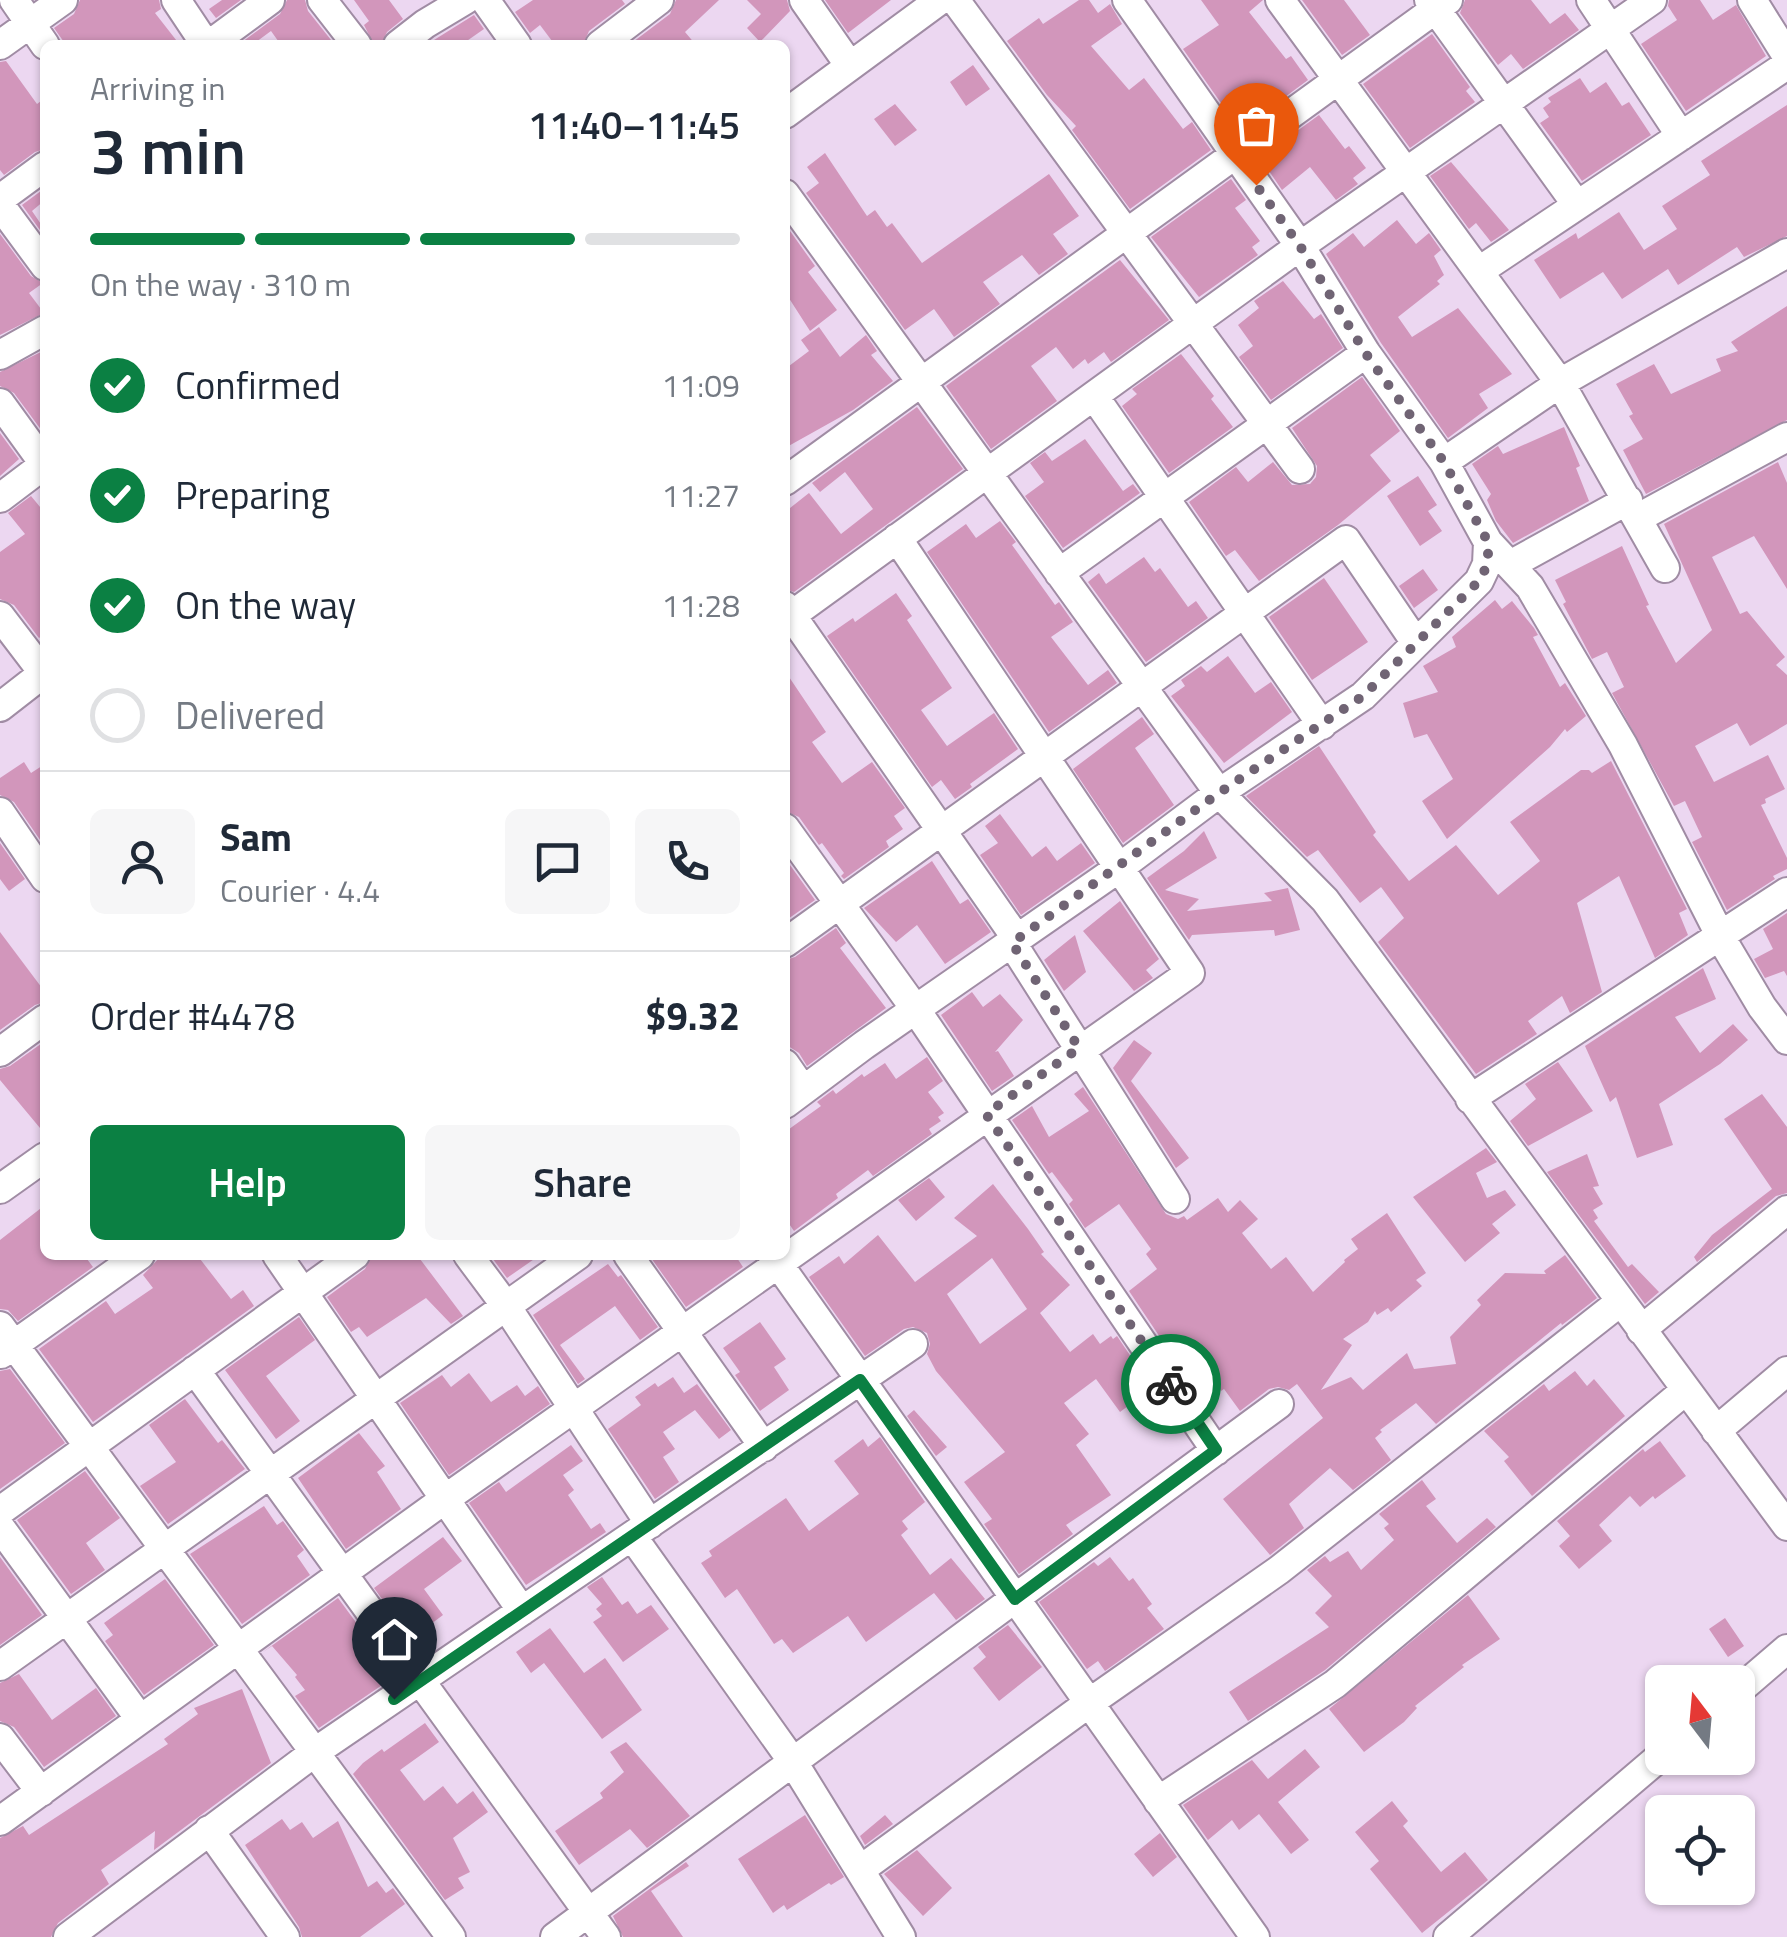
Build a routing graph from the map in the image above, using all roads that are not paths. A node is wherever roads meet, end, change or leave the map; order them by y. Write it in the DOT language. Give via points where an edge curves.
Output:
graph roads {
  1 [pos="14,0"];
  2 [pos="63,0"];
  3 [pos="176,0"];
  4 [pos="270,0"];
  5 [pos="322,0"];
  6 [pos="465,0"];
  7 [pos="486,0"];
  8 [pos="804,0"];
  9 [pos="940,0"];
  10 [pos="955,0"];
  11 [pos="1126,0"];
  12 [pos="1280,0"];
  13 [pos="1591,0"];
  14 [pos="1652,0"];
  15 [pos="1752,0"];
  16 [pos="1437,3"];
  17 [pos="645,4"];
  18 [pos="1612,28"];
  19 [pos="38,35"];
  20 [pos="204,40"];
  21 [pos="215,40"];
  22 [pos="353,40"];
  23 [pos="404,40"];
  24 [pos="514,40"];
  25 [pos="605,40"];
  26 [pos="0,45"];
  27 [pos="1787,56"];
  28 [pos="1787,65"];
  29 [pos="850,66"];
  30 [pos="1339,78"];
  31 [pos="1504,104"];
  32 [pos="790,110"];
  33 [pos="1681,136"];
  34 [pos="1235,154"];
  35 [pos="40,170"];
  36 [pos="1407,172"];
  37 [pos="790,201"];
  38 [pos="0,202"];
  39 [pos="1578,205"];
  40 [pos="1127,233"];
  41 [pos="1300,246"];
  42 [pos="1787,253"];
  43 [pos="40,259"];
  44 [pos="1479,271"];
  45 [pos="1194,323"];
  46 [pos="40,333"];
  47 [pos="0,354"];
  48 [pos="1366,354"];
  49 [pos="922,382"];
  50 [pos="1560,383"];
  51 [pos="1094,396"];
  52 [pos="0,403"];
  53 [pos="1266,423"];
  54 [pos="1787,437"];
  55 [pos="40,457"];
  56 [pos="1444,462"];
  57 [pos="40,468"];
  58 [pos="1300,470"];
  59 [pos="987,472"];
  60 [pos="790,477"];
  61 [pos="1164,497"];
  62 [pos="0,498"];
  63 [pos="1633,509"];
  64 [pos="896,538"];
  65 [pos="1488,542"];
  66 [pos="1510,565"];
  67 [pos="1665,568"];
  68 [pos="1060,573"];
  69 [pos="790,612"];
  70 [pos="1244,612"];
  71 [pos="0,616"];
  72 [pos="790,618"];
  73 [pos="1416,643"];
  74 [pos="40,669"];
  75 [pos="40,677"];
  76 [pos="1142,686"];
  77 [pos="0,706"];
  78 [pos="1322,725"];
  79 [pos="1043,756"];
  80 [pos="1219,793"];
  81 [pos="0,812"];
  82 [pos="942,830"];
  83 [pos="790,835"];
  84 [pos="1119,868"];
  85 [pos="40,871"];
  86 [pos="1787,892"];
  87 [pos="840,904"];
  88 [pos="1719,934"];
  89 [pos="790,940"];
  90 [pos="1015,941"];
  91 [pos="916,1010"];
  92 [pos="40,1023"];
  93 [pos="1786,1037"];
  94 [pos="1079,1048"];
  95 [pos="0,1052"];
  96 [pos="794,1097"];
  97 [pos="1470,1099"];
  98 [pos="986,1114"];
  99 [pos="40,1161"];
  100 [pos="0,1190"];
  101 [pos="1175,1199"];
  102 [pos="1787,1210"];
  103 [pos="790,1249"];
  104 [pos="132,1260"];
  105 [pos="279,1260"];
  106 [pos="347,1260"];
  107 [pos="472,1260"];
  108 [pos="571,1260"];
  109 [pos="632,1260"];
  110 [pos="774,1260"];
  111 [pos="776,1260"];
  112 [pos="302,1293"];
  113 [pos="1620,1302"];
  114 [pos="506,1306"];
  115 [pos="1641,1330"];
  116 [pos="682,1331"];
  117 [pos="5,1342"];
  118 [pos="914,1344"];
  119 [pos="195,1370"];
  120 [pos="1787,1372"];
  121 [pos="860,1380"];
  122 [pos="1686,1390"];
  123 [pos="375,1399"];
  124 [pos="1279,1404"];
  125 [pos="573,1408"];
  126 [pos="1716,1431"];
  127 [pos="90,1446"];
  128 [pos="764,1447"];
  129 [pos="1216,1450"];
  130 [pos="270,1474"];
  131 [pos="445,1499"];
  132 [pos="0,1511"];
  133 [pos="1787,1526"];
  134 [pos="0,1527"];
  135 [pos="641,1530"];
  136 [pos="166,1548"];
  137 [pos="342,1573"];
  138 [pos="1015,1599"];
  139 [pos="522,1611"];
  140 [pos="67,1619"];
  141 [pos="238,1647"];
  142 [pos="1787,1649"];
  143 [pos="0,1666"];
  144 [pos="1755,1676"];
  145 [pos="420,1681"];
  146 [pos="1089,1703"];
  147 [pos="140,1719"];
  148 [pos="0,1738"];
  149 [pos="316,1752"];
  150 [pos="793,1762"];
  151 [pos="1645,1769"];
  152 [pos="40,1792"];
  153 [pos="1158,1801"];
  154 [pos="0,1821"];
  155 [pos="208,1830"];
  156 [pos="860,1870"];
  157 [pos="589,1912"];
  158 [pos="68,1937"];
  159 [pos="285,1937"];
  160 [pos="452,1937"];
  161 [pos="555,1937"];
  162 [pos="606,1937"];
  163 [pos="901,1937"];
  164 [pos="1255,1937"];
  165 [pos="1448,1937"];
  1 -- 19 [label="street"];
  2 -- 19 [label="street"];
  3 -- 20 [label="street"];
  4 -- 21 [label="street"];
  5 -- 22 [label="street"];
  6 -- 23 [label="street"];
  7 -- 24 [label="street"];
  8 -- 29 [label="street"];
  9 -- 29 [label="street"];
  10 -- 40 [label="street"];
  11 -- 34 [label="street"];
  12 -- 30 [label="street"];
  13 -- 18 [label="street"];
  14 -- 18 [label="street"];
  15 -- 27 [label="street"];
  16 -- 30 [label="street"];
  16 -- 31 [label="street"];
  17 -- 25 [label="street"];
  18 -- 31 [label="street"];
  18 -- 33 [label="street"];
  19 -- 26 [label="street"];
  28 -- 33 [label="street"];
  29 -- 32 [label="street"];
  30 -- 34 [label="street"];
  30 -- 36 [label="street"];
  31 -- 36 [label="street"];
  31 -- 39 [label="street"];
  33 -- 39 [label="street"];
  34 -- 40 [label="street"];
  34 -- 41 [label="street"];
  35 -- 38 [label="street"];
  36 -- 41 [label="street"];
  36 -- 44 [label="street"];
  37 -- 49 [label="street"];
  38 -- 43 [label="street"];
  39 -- 44 [label="street"];
  40 -- 45 [label="street"];
  40 -- 49 [label="street"];
  41 -- 45 [label="street"];
  41 -- 48 [label="street"];
  42 -- 50 [label="street"];
  44 -- 50 [label="street"];
  45 -- 51 [label="street"];
  45 -- 53 [label="street"];
  46 -- 47 [label="street"];
  48 -- 53 [label="street"];
  48 -- 56 [label="street"];
  49 -- 59 [label="street"];
  49 -- 60 [label="street"];
  50 -- 56 [label="street"];
  50 -- 63 [label="street"];
  51 -- 59 [label="street"];
  51 -- 61 [label="street"];
  52 -- 55 [label="street"];
  53 -- 58 [label="street"];
  53 -- 61 [label="street"];
  54 -- 63 [label="street"];
  56 -- 65 [label="street"];
  57 -- 62 [label="street"];
  59 -- 64 [label="street"];
  59 -- 68 [label="street"];
  61 -- 68 [label="street"];
  61 -- 70 [label="street"];
  63 -- 66 [label="street"];
  63 -- 67 [label="street"];
  64 -- 69 [label="street"];
  64 -- 79 [label="street"];
  65 -- 66 [label="street"];
  65 -- 73 [label="street" via="1479,581"];
  66 -- 88 [label="street" via="1530,587 1623,745"];
  68 -- 76 [label="street"];
  70 -- 73 [label="street" via="1346,540"];
  70 -- 76 [label="street"];
  70 -- 78 [label="street"];
  71 -- 74 [label="street"];
  72 -- 82 [label="street"];
  73 -- 78 [label="street" via="1363,696"];
  75 -- 77 [label="street"];
  76 -- 79 [label="street"];
  76 -- 80 [label="street"];
  78 -- 80 [label="street"];
  79 -- 82 [label="street"];
  79 -- 84 [label="street"];
  80 -- 84 [label="street"];
  80 -- 97 [label="street" via="1325,900"];
  81 -- 85 [label="street"];
  82 -- 87 [label="street"];
  82 -- 90 [label="street"];
  83 -- 87 [label="street"];
  84 -- 90 [label="street"];
  84 -- 94 [label="street" via="1190,972"];
  86 -- 88 [label="street"];
  87 -- 89 [label="street"];
  87 -- 91 [label="street"];
  88 -- 93 [label="street"];
  88 -- 97 [label="street"];
  90 -- 91 [label="street"];
  90 -- 94 [label="street"];
  91 -- 96 [label="street"];
  91 -- 98 [label="street"];
  92 -- 95 [label="street"];
  94 -- 98 [label="street"];
  94 -- 101 [label="street"];
  97 -- 113 [label="street"];
  98 -- 103 [label="street"];
  98 -- 129 [label="street"];
  99 -- 100 [label="street"];
  102 -- 115 [label="street"];
  104 -- 117 [label="street"];
  105 -- 112 [label="street"];
  106 -- 112 [label="street"];
  107 -- 114 [label="street"];
  108 -- 114 [label="street"];
  109 -- 116 [label="street"];
  110 -- 116 [label="street"];
  111 -- 121 [label="street"];
  112 -- 119 [label="street"];
  112 -- 123 [label="street"];
  113 -- 115 [label="street"];
  113 -- 146 [label="street" via="1279,1570"];
  114 -- 123 [label="street"];
  114 -- 125 [label="street"];
  115 -- 122 [label="street"];
  116 -- 125 [label="street"];
  116 -- 128 [label="street"];
  117 -- 127 [label="street"];
  118 -- 121 [label="street"];
  119 -- 127 [label="street"];
  119 -- 130 [label="street"];
  120 -- 126 [label="street"];
  121 -- 128 [label="street"];
  121 -- 138 [label="street"];
  122 -- 126 [label="street"];
  122 -- 153 [label="street" via="1335,1684"];
  123 -- 130 [label="street"];
  123 -- 131 [label="street"];
  124 -- 129 [label="street"];
  125 -- 131 [label="street"];
  125 -- 135 [label="street"];
  126 -- 133 [label="street"];
  127 -- 132 [label="street"];
  127 -- 136 [label="street"];
  128 -- 135 [label="street"];
  129 -- 138 [label="street"];
  130 -- 136 [label="street"];
  130 -- 137 [label="street"];
  131 -- 137 [label="street"];
  131 -- 139 [label="street"];
  134 -- 140 [label="street"];
  135 -- 139 [label="street"];
  135 -- 150 [label="street"];
  136 -- 140 [label="street"];
  136 -- 141 [label="street"];
  137 -- 141 [label="street"];
  137 -- 145 [label="street"];
  138 -- 146 [label="street"];
  138 -- 150 [label="street"];
  139 -- 145 [label="street"];
  140 -- 143 [label="street"];
  140 -- 147 [label="street"];
  141 -- 147 [label="street"];
  141 -- 149 [label="street"];
  142 -- 144 [label="street"];
  145 -- 149 [label="street"];
  145 -- 157 [label="street"];
  146 -- 153 [label="street"];
  146 -- 156 [label="street"];
  147 -- 152 [label="street"];
  148 -- 152 [label="street"];
  149 -- 155 [label="street"];
  149 -- 160 [label="street"];
  150 -- 156 [label="street"];
  150 -- 157 [label="street"];
  151 -- 165 [label="street"];
  152 -- 154 [label="street"];
  153 -- 164 [label="street"];
  155 -- 158 [label="street"];
  155 -- 159 [label="street"];
  156 -- 163 [label="street"];
  157 -- 161 [label="street"];
  157 -- 162 [label="street"];
}
